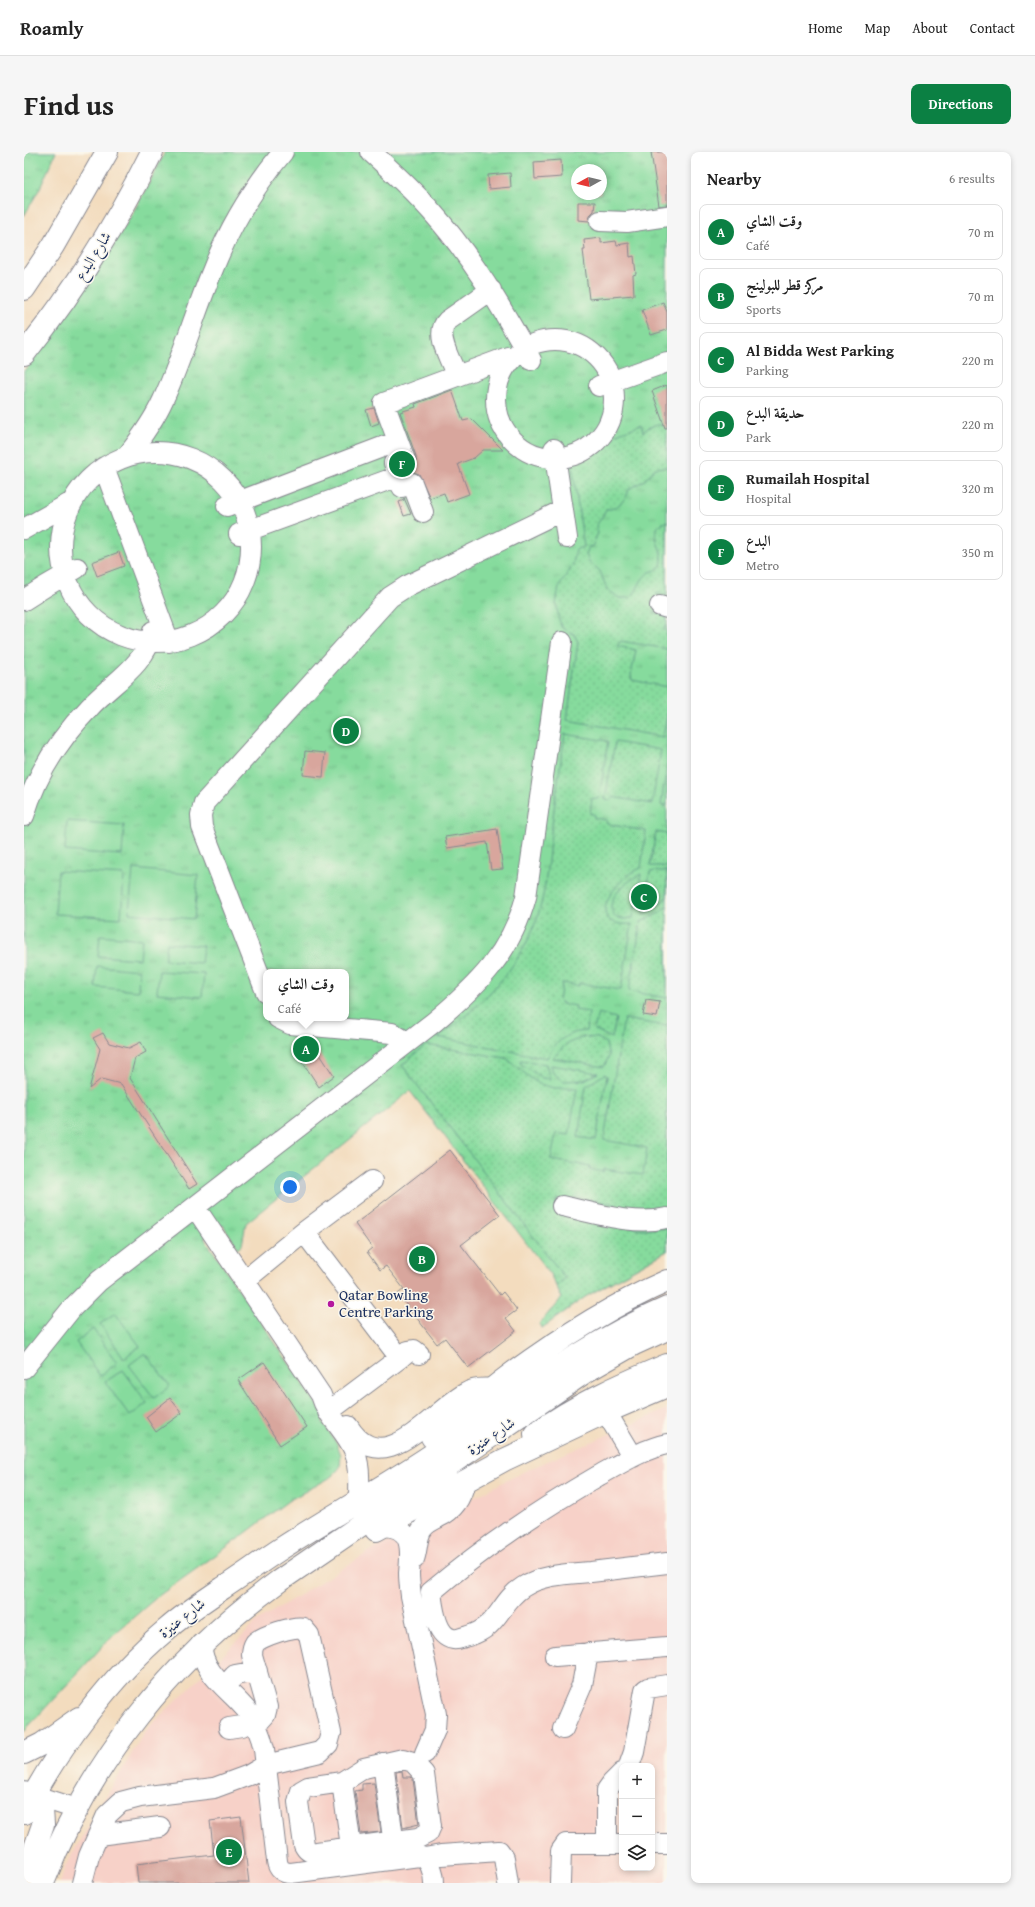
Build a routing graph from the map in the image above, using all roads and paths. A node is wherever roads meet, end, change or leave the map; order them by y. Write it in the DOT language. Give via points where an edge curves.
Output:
graph roads {
  1 [pos="107,152"];
  2 [pos="152,152"];
  3 [pos="283,152"];
  4 [pos="371,152"];
  5 [pos="667,216"];
  6 [pos="600,221"];
  7 [pos="24,289"];
  8 [pos="491,290"];
  9 [pos="24,354"];
  10 [pos="522,357"];
  11 [pos="667,362"];
  12 [pos="457,376"];
  13 [pos="605,384"];
  14 [pos="398,441"];
  15 [pos="555,453"];
  16 [pos="127,456"];
  17 [pos="106,474"];
  18 [pos="399,476"];
  19 [pos="72,502"];
  20 [pos="233,503"];
  21 [pos="563,510"];
  22 [pos="422,512"];
  23 [pos="24,529"];
  24 [pos="244,533"];
  25 [pos="567,538"];
  26 [pos="71,571"];
  27 [pos="24,600"];
  28 [pos="159,635"];
  29 [pos="562,642"];
  30 [pos="24,816"];
  31 [pos="263,984"];
  32 [pos="284,1021"];
  33 [pos="407,1042"];
  34 [pos="372,1181"];
  35 [pos="562,1206"];
  36 [pos="195,1208"];
  37 [pos="667,1218"];
  38 [pos="304,1232"];
  39 [pos="244,1281"];
  40 [pos="667,1281"];
  41 [pos="667,1308"];
  42 [pos="667,1329"];
  43 [pos="667,1365"];
  44 [pos="24,1368"];
  45 [pos="667,1386"];
  46 [pos="493,1389"];
  47 [pos="328,1405"];
  48 [pos="606,1412"];
  49 [pos="667,1444"];
  50 [pos="633,1457"];
  51 [pos="504,1460"];
  52 [pos="393,1479"];
  53 [pos="465,1481"];
  54 [pos="359,1501"];
  55 [pos="384,1526"];
  56 [pos="321,1552"];
  57 [pos="667,1563"];
  58 [pos="411,1564"];
  59 [pos="431,1592"];
  60 [pos="411,1596"];
  61 [pos="201,1644"];
  62 [pos="667,1647"];
  63 [pos="588,1653"];
  64 [pos="555,1656"];
  65 [pos="257,1671"];
  66 [pos="667,1685"];
  67 [pos="224,1687"];
  68 [pos="93,1709"];
  69 [pos="254,1722"];
  70 [pos="229,1728"];
  71 [pos="563,1729"];
  72 [pos="425,1752"];
  73 [pos="24,1753"];
  74 [pos="630,1763"];
  75 [pos="383,1764"];
  76 [pos="266,1765"];
  77 [pos="619,1777"];
  78 [pos="342,1782"];
  79 [pos="214,1788"];
  80 [pos="269,1790"];
  81 [pos="27,1800"];
  82 [pos="77,1809"];
  83 [pos="33,1822"];
  84 [pos="160,1827"];
  85 [pos="65,1832"];
  86 [pos="98,1835"];
  87 [pos="614,1844"];
  88 [pos="655,1844"];
  89 [pos="667,1844"];
  90 [pos="351,1847"];
  91 [pos="395,1850"];
  92 [pos="427,1861"];
  93 [pos="326,1876"];
  94 [pos="24,1879"];
  95 [pos="43,1883"];
  96 [pos="82,1883"];
  97 [pos="425,1883"];
  98 [pos="434,1883"];
  99 [pos="508,1883"];
  100 [pos="560,1883"];
  1 -- 7 [label="main road" via="57,240"];
  2 -- 9 [label="main road, شارع البدع" via="91,260"];
  3 -- 16 [label="street" via="259,183 234,223 212,270 163,400 147,429"];
  4 -- 8 [label="street" via="432,212"];
  5 -- 6 [label="street" via="634,221"];
  8 -- 10 [label="street"];
  8 -- 12 [label="street" via="447,321 443,327 442,338"];
  10 -- 12 [label="street" via="508,358"];
  10 -- 13 [label="street" via="551,354 569,356 588,368"];
  10 -- 15 [label="street" via="520,369 511,384 502,422 528,441"];
  11 -- 13 [label="street"];
  12 -- 14 [label="street" via="384,403"];
  13 -- 15 [label="street" via="601,408 593,429 580,442"];
  14 -- 18 [label="street" via="405,460 394,464"];
  14 -- 20 [label="street"];
  15 -- 21 [label="street"];
  16 -- 17 [label="street"];
  16 -- 20 [label="street" via="140,452 160,451 192,458 219,475 233,490"];
  17 -- 19 [label="street" via="86,483"];
  17 -- 20 [label="street" via="139,466 173,466 204,480 220,496"];
  17 -- 26 [label="street" via="77,525"];
  17 -- 28 [label="street"];
  18 -- 22 [label="street" via="402,487 412,483"];
  18 -- 24 [label="street"];
  19 -- 23 [label="street"];
  19 -- 26 [label="street" via="63,526 62,538 62,562"];
  20 -- 24 [label="street"];
  21 -- 25 [label="street"];
  21 -- 31 [label="street" via="407,586 390,597 204,803 202,827"];
  24 -- 28 [label="street" via="252,543 249,569 240,593 225,613 205,629 182,639"];
  26 -- 27 [label="street"];
  26 -- 28 [label="street" via="76,598 92,617 113,632 137,641"];
  28 -- 30 [label="street" via="140,660 89,707 65,736 47,762"];
  29 -- 33 [label="street" via="530,880 522,914 507,945 487,972 453,1006"];
  32 -- 33 [label="street" via="290,1024 392,1033"];
  33 -- 36 [label="street"];
  34 -- 38 [label="street"];
  35 -- 37 [label="street" via="625,1220 652,1221"];
  36 -- 39 [label="street"];
  36 -- 44 [label="street" via="85,1294"];
  38 -- 39 [label="street"];
  38 -- 47 [label="street" via="409,1356"];
  39 -- 47 [label="street"];
  40 -- 46 [label="main road, شارع عنيزة" via="573,1332"];
  41 -- 52 [label="main road, شارع عنيزة" via="620,1330 567,1360"];
  42 -- 56 [label="main road, شارع عنيزة" via="634,1344 585,1372"];
  43 -- 51 [label="main road" via="568,1412 534,1434"];
  45 -- 48 [label="main road, شارع عنيزة"];
  46 -- 47 [label="street" via="466,1392 404,1440 383,1448 368,1446 358,1440"];
  46 -- 52 [label="main road, شارع عنيزة" via="421,1446"];
  47 -- 54 [label="street" via="355,1454"];
  48 -- 50 [label="street"];
  48 -- 51 [label="main road, شارع عنيزة"];
  49 -- 50 [label="street"];
  50 -- 59 [label="street" via="531,1517"];
  51 -- 53 [label="main road, شارع عنيزة"];
  52 -- 54 [label="main road, شارع عنيزة"];
  53 -- 55 [label="main road, شارع عنيزة"];
  53 -- 58 [label="street" via="463,1491 454,1506 441,1517 429,1522 422,1530"];
  54 -- 68 [label="main road, شارع عنيزة" via="282,1548 183,1616 130,1664"];
  55 -- 56 [label="main road, شارع عنيزة"];
  55 -- 58 [label="street" via="397,1528 407,1537 411,1549"];
  56 -- 61 [label="main road, شارع عنيزة" via="254,1599"];
  57 -- 59 [label="street" via="541,1578 513,1595 488,1626 457,1639 448,1637 441,1631"];
  58 -- 60 [label="street"];
  59 -- 60 [label="street"];
  60 -- 72 [label="street" via="436,1714 435,1730"];
  61 -- 67 [label="street" via="206,1666"];
  61 -- 82 [label="main road, شارع عنيزة" via="165,1681 130,1725 108,1756"];
  62 -- 63 [label="street"];
  63 -- 64 [label="street"];
  63 -- 71 [label="street" via="580,1690"];
  65 -- 67 [label="street" via="235,1675"];
  65 -- 69 [label="street" via="267,1707 265,1715"];
  65 -- 76 [label="street" via="252,1651 258,1640 297,1627 306,1629 330,1733 328,1744 320,1752"];
  66 -- 74 [label="street" via="645,1690"];
  67 -- 69 [label="street" via="243,1706"];
  68 -- 73 [label="main road" via="42,1744"];
  68 -- 81 [label="main road, شارع عنيزة"];
  69 -- 70 [label="street"];
  69 -- 76 [label="street" via="264,1749"];
  75 -- 78 [label="street" via="360,1770"];
  75 -- 91 [label="street"];
  75 -- 91 [label="street" via="403,1759 418,1765 424,1774 430,1815 431,1826 425,1836"];
  76 -- 79 [label="street"];
  76 -- 80 [label="street"];
  77 -- 87 [label="street" via="607,1790"];
  78 -- 90 [label="street"];
  78 -- 90 [label="street" via="308,1788 299,1794 303,1841 306,1849 313,1852"];
  79 -- 80 [label="street" via="255,1787"];
  79 -- 86 [label="street" via="127,1800 111,1810"];
  80 -- 93 [label="street" via="280,1869 283,1872"];
  81 -- 82 [label="street"];
  81 -- 83 [label="main road" via="42,1809"];
  82 -- 85 [label="main road, شارع عنيزة"];
  83 -- 85 [label="street"];
  83 -- 94 [label="main road"];
  84 -- 86 [label="street"];
  85 -- 95 [label="main road, شارع عنيزة"];
  86 -- 96 [label="street"];
  87 -- 100 [label="street" via="570,1843 564,1846 561,1851"];
  88 -- 89 [label="street"];
  90 -- 91 [label="street"];
  91 -- 92 [label="street" via="419,1856"];
  91 -- 93 [label="street"];
  92 -- 97 [label="street"];
  92 -- 98 [label="street" via="433,1872"];
  92 -- 99 [label="street" via="441,1855 499,1851 504,1855"];
}
